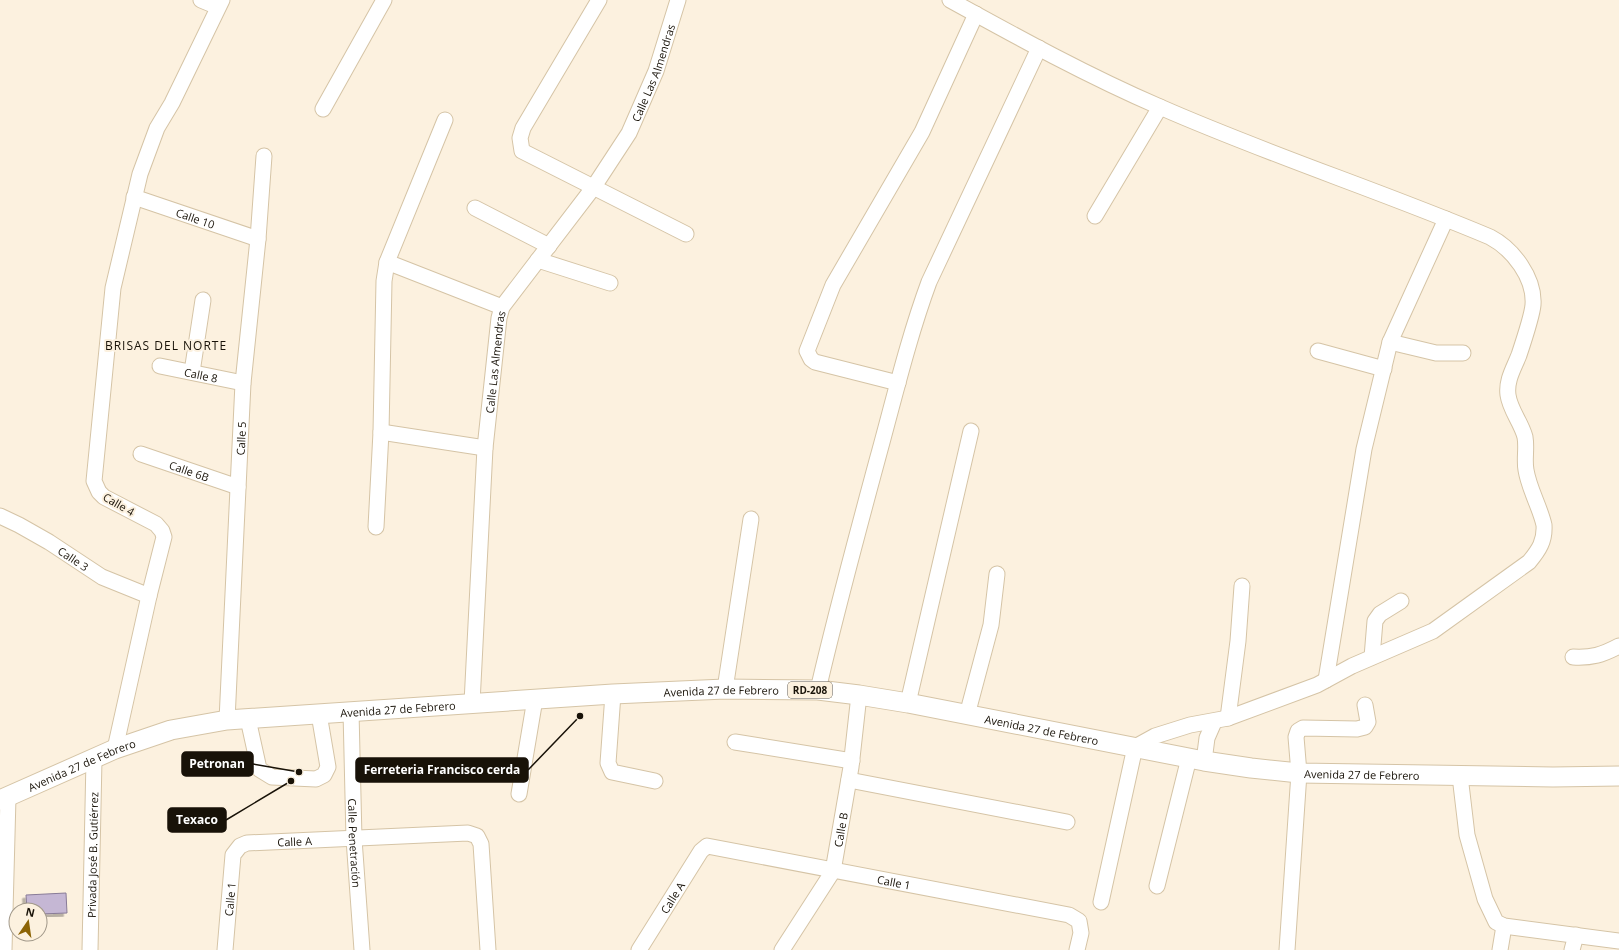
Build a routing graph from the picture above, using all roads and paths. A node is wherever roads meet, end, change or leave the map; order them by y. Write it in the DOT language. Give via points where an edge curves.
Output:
graph roads {
  1 [pos="201,0"];
  2 [pos="384,0"];
  3 [pos="599,0"];
  4 [pos="678,0"];
  5 [pos="950,0"];
  6 [pos="220,4"];
  7 [pos="976,14"];
  8 [pos="1039,48"];
  9 [pos="1160,107"];
  10 [pos="323,109"];
  11 [pos="445,120"];
  12 [pos="264,156"];
  13 [pos="593,188"];
  14 [pos="134,197"];
  15 [pos="476,208"];
  16 [pos="1096,216"];
  17 [pos="1446,219"];
  18 [pos="686,234"];
  19 [pos="258,239"];
  20 [pos="549,246"];
  21 [pos="538,260"];
  22 [pos="387,262"];
  23 [pos="610,283"];
  24 [pos="203,300"];
  25 [pos="502,306"];
  26 [pos="1390,342"];
  27 [pos="1318,351"];
  28 [pos="1463,353"];
  29 [pos="160,366"];
  30 [pos="1384,369"];
  31 [pos="192,372"];
  32 [pos="243,383"];
  33 [pos="898,383"];
  34 [pos="971,431"];
  35 [pos="381,432"];
  36 [pos="485,448"];
  37 [pos="141,454"];
  38 [pos="238,487"];
  39 [pos="0,516"];
  40 [pos="751,519"];
  41 [pos="376,527"];
  42 [pos="997,574"];
  43 [pos="1242,586"];
  44 [pos="149,596"];
  45 [pos="1402,601"];
  46 [pos="1619,646"];
  47 [pos="1372,657"];
  48 [pos="1573,657"];
  49 [pos="1326,680"];
  50 [pos="725,689"];
  51 [pos="818,690"];
  52 [pos="613,694"];
  53 [pos="858,695"];
  54 [pos="535,699"];
  55 [pos="472,703"];
  56 [pos="908,703"];
  57 [pos="1365,705"];
  58 [pos="351,711"];
  59 [pos="319,714"];
  60 [pos="967,716"];
  61 [pos="248,719"];
  62 [pos="226,720"];
  63 [pos="1221,720"];
  64 [pos="735,742"];
  65 [pos="1135,747"];
  66 [pos="115,749"];
  67 [pos="94,759"];
  68 [pos="1197,759"];
  69 [pos="852,761"];
  70 [pos="1299,773"];
  71 [pos="1460,776"];
  72 [pos="1619,776"];
  73 [pos="849,780"];
  74 [pos="655,781"];
  75 [pos="519,794"];
  76 [pos="4,798"];
  77 [pos="1067,822"];
  78 [pos="354,839"];
  79 [pos="707,846"];
  80 [pos="236,850"];
  81 [pos="833,871"];
  82 [pos="1157,886"];
  83 [pos="1101,902"];
  84 [pos="1504,926"];
  85 [pos="1576,935"];
  86 [pos="1619,941"];
  87 [pos="4,950"];
  88 [pos="90,950"];
  89 [pos="225,950"];
  90 [pos="362,950"];
  91 [pos="488,950"];
  92 [pos="639,950"];
  93 [pos="782,950"];
  94 [pos="1077,950"];
  95 [pos="1287,950"];
  96 [pos="1500,950"];
  97 [pos="1572,950"];
  1 -- 6 [label="street"];
  2 -- 10 [label="street"];
  3 -- 13 [label="street" via="523,128 520,138 522,151"];
  4 -- 13 [label="street, Calle Las Almendras" via="656,71 629,133"];
  5 -- 7 [label="street"];
  6 -- 14 [label="street, Calle 4" via="175,97 157,128"];
  7 -- 8 [label="street"];
  7 -- 33 [label="street" via="922,132 833,285 807,351 815,362"];
  8 -- 9 [label="street"];
  8 -- 33 [label="street" via="929,282"];
  9 -- 16 [label="street"];
  9 -- 17 [label="street" via="1287,160"];
  11 -- 22 [label="street"];
  12 -- 19 [label="street, Calle 5"];
  13 -- 18 [label="street"];
  13 -- 20 [label="street, Calle Las Almendras"];
  14 -- 19 [label="street, Calle 10"];
  14 -- 44 [label="street, Calle 4" via="113,288 93,475 96,487 104,497 148,519 162,531 163,542"];
  15 -- 20 [label="street"];
  17 -- 26 [label="street"];
  17 -- 47 [label="street" via="1500,242 1517,261 1532,290 1533,309 1510,374 1508,390 1509,399 1525,437 1526,470 1541,512 1545,533 1542,544 1529,562 1479,599 1433,631"];
  19 -- 32 [label="street, Calle 5"];
  20 -- 21 [label="street, Calle Las Almendras"];
  21 -- 23 [label="street"];
  21 -- 25 [label="street, Calle Las Almendras"];
  22 -- 25 [label="street"];
  22 -- 35 [label="street" via="384,281"];
  24 -- 31 [label="street"];
  25 -- 36 [label="street, Calle Las Almendras"];
  26 -- 28 [label="street" via="1436,353"];
  26 -- 30 [label="street"];
  27 -- 30 [label="street"];
  29 -- 31 [label="street, Calle 8"];
  30 -- 49 [label="street" via="1364,449"];
  31 -- 32 [label="street, Calle 8"];
  32 -- 38 [label="street, Calle 5"];
  33 -- 51 [label="street"];
  34 -- 56 [label="street"];
  35 -- 36 [label="street"];
  35 -- 41 [label="street"];
  36 -- 55 [label="street, Calle Las Almendras"];
  37 -- 38 [label="street, Calle 6B"];
  38 -- 62 [label="street, Calle 5"];
  39 -- 44 [label="street, Calle 3" via="49,542 102,578"];
  40 -- 50 [label="street"];
  42 -- 60 [label="street" via="991,625"];
  43 -- 63 [label="street" via="1238,641"];
  44 -- 66 [label="street, Calle 4"];
  45 -- 47 [label="street" via="1380,614 1375,621"];
  46 -- 48 [label="street" via="1604,654"];
  47 -- 49 [label="street"];
  49 -- 63 [label="street"];
  50 -- 51 [label="main road, Avenida 27 de Febrero / RD-208"];
  50 -- 52 [label="main road, Avenida 27 de Febrero / RD-208"];
  51 -- 53 [label="main road, Avenida 27 de Febrero / RD-208"];
  52 -- 54 [label="main road, Avenida 27 de Febrero / RD-208"];
  52 -- 74 [label="street" via="608,763 612,772"];
  53 -- 56 [label="main road, Avenida 27 de Febrero / RD-208"];
  53 -- 69 [label="street, Calle B"];
  54 -- 55 [label="main road, Avenida 27 de Febrero / RD-208"];
  54 -- 75 [label="street"];
  55 -- 58 [label="main road, Avenida 27 de Febrero / RD-208"];
  56 -- 60 [label="main road, Avenida 27 de Febrero / RD-208"];
  57 -- 70 [label="street" via="1368,722 1365,727 1303,728 1298,731 1296,737"];
  58 -- 59 [label="main road, Avenida 27 de Febrero / RD-208"];
  58 -- 78 [label="street, Calle Penetración"];
  59 -- 61 [label="main road, Avenida 27 de Febrero / RD-208"];
  59 -- 61 [label="street" via="328,767 324,775 316,779 272,777 259,769"];
  60 -- 65 [label="main road, Avenida 27 de Febrero / RD-208"];
  61 -- 62 [label="main road, Avenida 27 de Febrero / RD-208"];
  62 -- 66 [label="main road, Avenida 27 de Febrero / RD-208" via="171,730"];
  63 -- 65 [label="street" via="1190,725 1155,736"];
  63 -- 68 [label="street" via="1207,738"];
  64 -- 69 [label="street"];
  65 -- 68 [label="main road, Avenida 27 de Febrero / RD-208"];
  65 -- 83 [label="street"];
  66 -- 67 [label="main road, Avenida 27 de Febrero / RD-208"];
  67 -- 76 [label="main road, Avenida 27 de Febrero / RD-208"];
  67 -- 88 [label="street, Privada José B. Gutiérrez"];
  68 -- 70 [label="main road, Avenida 27 de Febrero / RD-208"];
  68 -- 82 [label="street"];
  69 -- 73 [label="street, Calle B"];
  70 -- 71 [label="main road, Avenida 27 de Febrero / RD-208"];
  70 -- 95 [label="street"];
  71 -- 72 [label="main road, Avenida 27 de Febrero / RD-208"];
  71 -- 84 [label="street" via="1467,835 1485,899 1496,922"];
  73 -- 77 [label="street"];
  73 -- 81 [label="street, Calle B"];
  76 -- 87 [label="street"];
  78 -- 80 [label="street, Calle A" via="247,843"];
  78 -- 90 [label="street, Calle Penetración"];
  78 -- 91 [label="street, Calle A" via="468,833 477,836 481,844"];
  79 -- 81 [label="street, Calle 1"];
  79 -- 92 [label="street, Calle A" via="701,851"];
  80 -- 89 [label="street, Calle 1" via="233,855"];
  81 -- 93 [label="street, Calle B"];
  81 -- 94 [label="street, Calle 1" via="1070,915 1079,921"];
  84 -- 85 [label="street"];
  84 -- 96 [label="street"];
  85 -- 86 [label="street"];
  85 -- 97 [label="street"];
}
